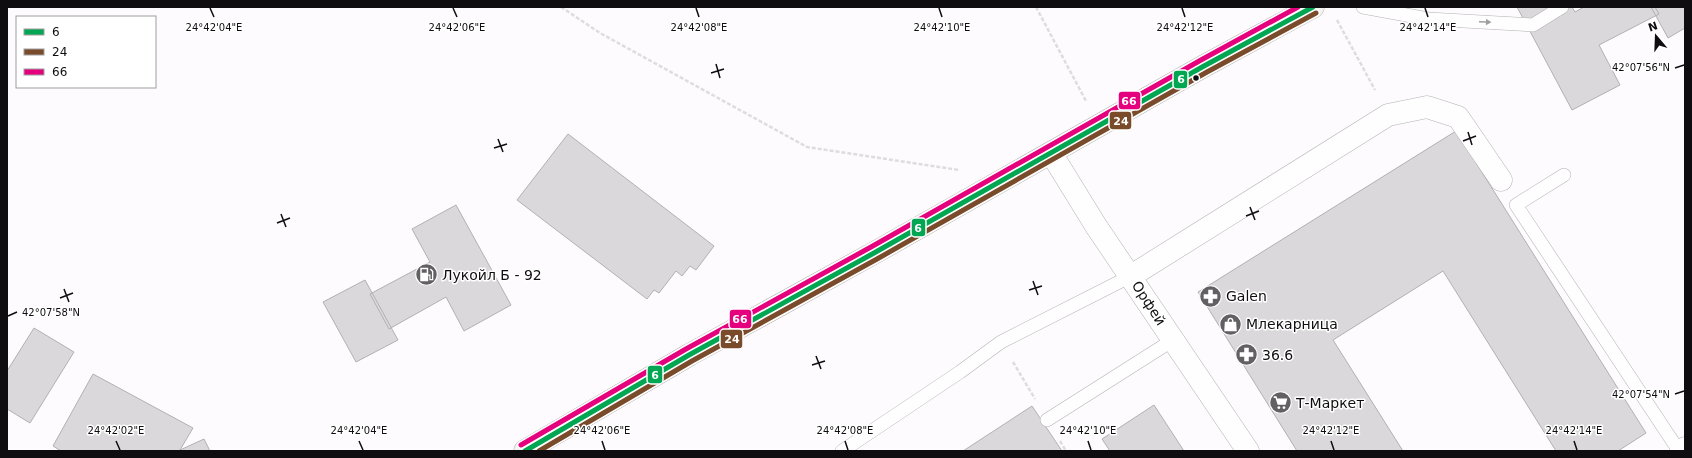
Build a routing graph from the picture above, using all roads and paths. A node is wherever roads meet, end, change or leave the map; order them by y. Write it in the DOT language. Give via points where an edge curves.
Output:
graph roads {
  1 [pos="561,7"];
  2 [pos="1036,7"];
  3 [pos="1313,7"];
  4 [pos="1363,7"];
  5 [pos="1562,7"];
  6 [pos="1334,14"];
  7 [pos="1388,115"];
  8 [pos="1100,126"];
  9 [pos="1051,154"];
  10 [pos="962,171"];
  11 [pos="1564,175"];
  12 [pos="1501,180"];
  13 [pos="1131,276"];
  14 [pos="1173,340"];
  15 [pos="1001,342"];
  16 [pos="1048,420"];
  17 [pos="1685,448"];
  18 [pos="525,451"];
  19 [pos="842,451"];
  20 [pos="1066,451"];
  21 [pos="1248,451"];
  22 [pos="1680,451"];
  1 -- 10 [label="path" via="600,33 807,147"];
  2 -- 8 [label="path"];
  3 -- 8 [label="main road"];
  4 -- 5 [label="lane, one-way" via="1428,19 1533,25"];
  6 -- 7 [label="path"];
  7 -- 12 [label="street" via="1427,108 1458,117"];
  7 -- 13 [label="street"];
  8 -- 9 [label="main road"];
  9 -- 13 [label="street, Орфей"];
  9 -- 18 [label="main road" via="689,355"];
  11 -- 22 [label="lane" via="1516,205"];
  13 -- 14 [label="street, Орфей"];
  13 -- 15 [label="lane"];
  14 -- 16 [label="lane"];
  14 -- 21 [label="street, Орфей"];
  15 -- 16 [label="path"];
  15 -- 19 [label="lane"];
  16 -- 20 [label="path"];
  17 -- 22 [label="street"];
}
